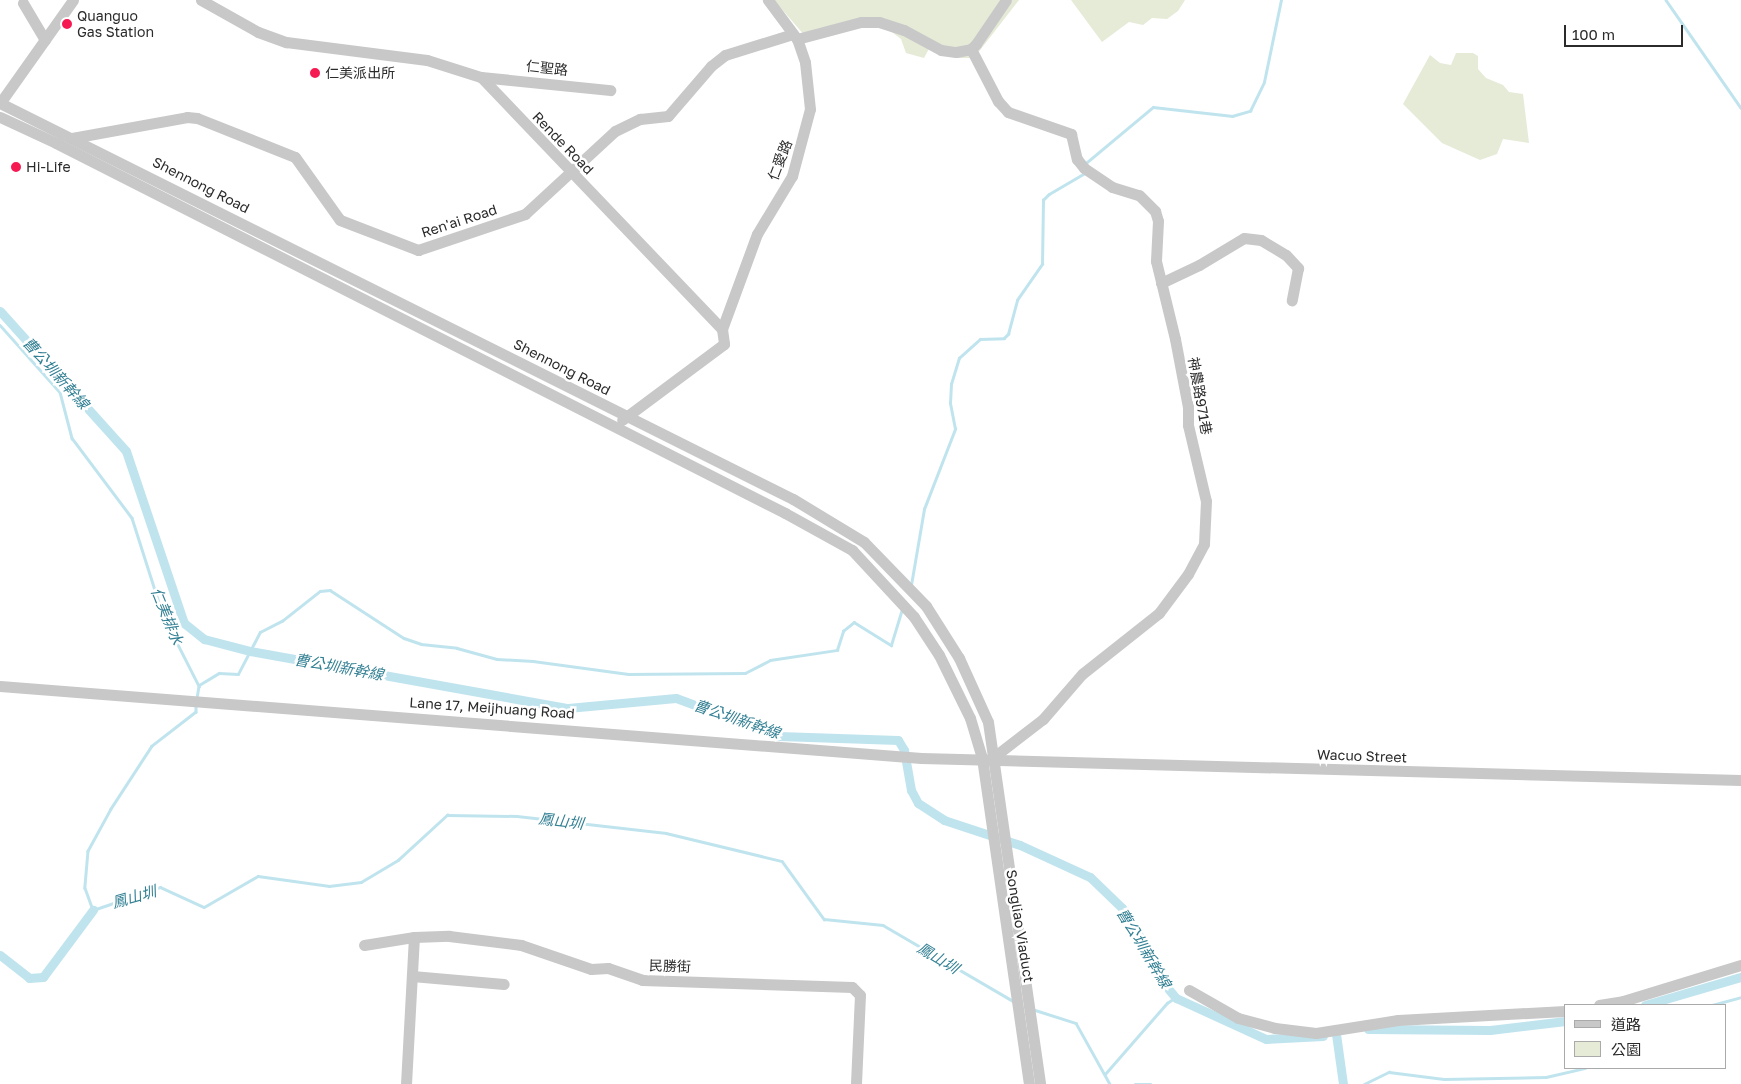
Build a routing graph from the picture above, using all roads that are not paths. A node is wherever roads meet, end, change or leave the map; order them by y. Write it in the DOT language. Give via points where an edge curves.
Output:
graph roads {
  1 [pos="73,0"];
  2 [pos="201,0"];
  3 [pos="768,0"];
  4 [pos="1006,0"];
  5 [pos="23,3"];
  6 [pos="795,36"];
  7 [pos="45,40"];
  8 [pos="971,49"];
  9 [pos="481,76"];
  10 [pos="610,90"];
  11 [pos="0,103"];
  12 [pos="0,117"];
  13 [pos="73,138"];
  14 [pos="56,142"];
  15 [pos="571,173"];
  16 [pos="1161,283"];
  17 [pos="1292,300"];
  18 [pos="722,329"];
  19 [pos="627,417"];
  20 [pos="612,428"];
  21 [pos="0,686"];
  22 [pos="986,758"];
  23 [pos="988,773"];
  24 [pos="1741,780"];
  25 [pos="414,937"];
  26 [pos="364,945"];
  27 [pos="1741,966"];
  28 [pos="412,976"];
  29 [pos="504,984"];
  30 [pos="1189,990"];
  31 [pos="1602,1004"];
  32 [pos="1564,1011"];
  33 [pos="406,1084"];
  34 [pos="856,1084"];
  35 [pos="1029,1084"];
  36 [pos="1040,1084"];
  1 -- 7 [label="street"];
  2 -- 9 [label="street" via="258,32 286,42 427,60"];
  3 -- 6 [label="street, 仁愛路"];
  4 -- 8 [label="street"];
  5 -- 7 [label="street"];
  6 -- 8 [label="street, Ren'ai Road" via="870,22 904,30 941,50"];
  6 -- 15 [label="street, Ren'ai Road" via="725,55 710,66 668,116 640,119 615,131"];
  6 -- 18 [label="street, 仁愛路" via="805,62 810,109 803,143 792,176 757,234"];
  7 -- 11 [label="street"];
  8 -- 16 [label="street, 神農路971巷" via="998,101 1008,112 1071,134 1077,159 1084,168 1112,187 1139,195 1151,203 1158,221 1154,246"];
  9 -- 10 [label="street, 仁聖路"];
  9 -- 15 [label="street, Rende Road"];
  11 -- 13 [label="street, Shennong Road"];
  12 -- 14 [label="street, Shennong Road"];
  13 -- 14 [label="street, Ren'ai Road"];
  13 -- 15 [label="street, Ren'ai Road" via="187,117 197,118 295,157 340,220 418,250 525,214"];
  13 -- 19 [label="street, Shennong Road"];
  14 -- 20 [label="street, Shennong Road"];
  15 -- 18 [label="street, Rende Road"];
  16 -- 17 [label="street" via="1244,238 1261,240 1286,255 1298,268"];
  16 -- 22 [label="street, 神農路971巷" via="1188,407 1188,425 1205,484 1204,544 1188,574 1159,613 1082,674 1043,719"];
  18 -- 19 [label="street" via="724,344"];
  19 -- 20 [label="street"];
  19 -- 22 [label="street, Shennong Road" via="793,499 864,542 926,606 959,658 988,722"];
  20 -- 22 [label="street, Shennong Road" via="785,513 852,550 914,616 940,655"];
  21 -- 22 [label="street, Lane 17, Meijhuang Road" via="921,758"];
  22 -- 23 [label="street, Shennong Road"];
  22 -- 24 [label="street, Wacuo Street" via="1460,775"];
  23 -- 35 [label="street, Songliao Viaduct"];
  23 -- 36 [label="street, Songliao Viaduct"];
  25 -- 26 [label="street, 民勝街"];
  25 -- 28 [label="street"];
  25 -- 34 [label="street, 民勝街" via="449,936 521,945 591,970 608,968 642,980 852,987 860,995"];
  27 -- 31 [label="street"];
  28 -- 29 [label="street"];
  28 -- 33 [label="street"];
  30 -- 32 [label="street" via="1238,1018 1275,1028 1316,1033 1398,1020"];
}
